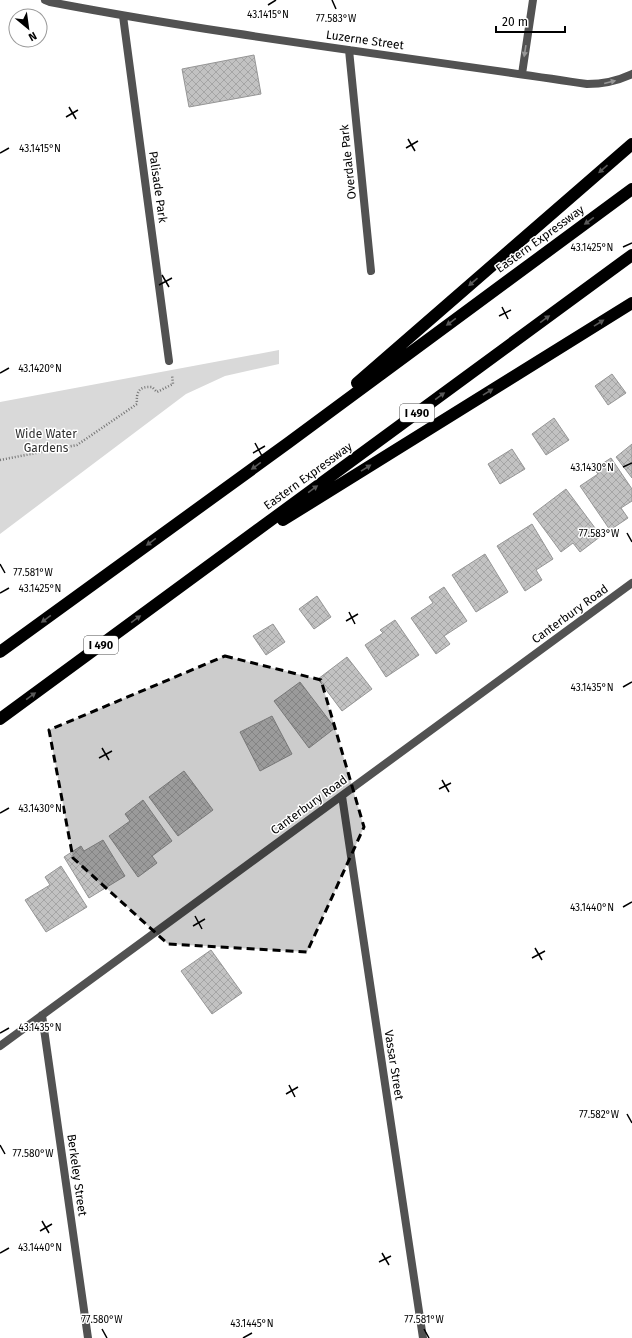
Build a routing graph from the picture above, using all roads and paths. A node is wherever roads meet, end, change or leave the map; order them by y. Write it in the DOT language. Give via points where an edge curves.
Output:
graph roads {
  1 [pos="45,0"];
  2 [pos="533,0"];
  3 [pos="123,16"];
  4 [pos="349,50"];
  5 [pos="522,74"];
  6 [pos="632,74"];
  7 [pos="632,144"];
  8 [pos="632,189"];
  9 [pos="632,256"];
  10 [pos="371,271"];
  11 [pos="632,303"];
  12 [pos="169,361"];
  13 [pos="288,443"];
  14 [pos="0,460"];
  15 [pos="202,570"];
  16 [pos="632,584"];
  17 [pos="0,652"];
  18 [pos="0,719"];
  19 [pos="342,796"];
  20 [pos="42,1016"];
  21 [pos="0,1046"];
  22 [pos="88,1338"];
  23 [pos="423,1338"];
  1 -- 3 [label="street, Luzerne Street"];
  2 -- 5 [label="street, one-way"];
  3 -- 4 [label="street, Luzerne Street"];
  3 -- 12 [label="street, Palisade Park"];
  4 -- 5 [label="street, Luzerne Street"];
  4 -- 10 [label="street, Overdale Park"];
  5 -- 6 [label="street, Luzerne Street, one-way" via="587,84 612,82"];
  7 -- 13 [label="highway, one-way"];
  8 -- 13 [label="highway, Eastern Expressway, one-way"];
  15 -- 9 [label="highway, Eastern Expressway / I 490, one-way"];
  15 -- 11 [label="highway, one-way"];
  12 -- 14 [label="path" via="173,384 157,392 152,387 142,389 136,395 137,404 77,445"];
  13 -- 17 [label="highway, Eastern Expressway, one-way"];
  18 -- 15 [label="highway, Eastern Expressway / I 490, one-way"];
  16 -- 19 [label="street, Canterbury Road"];
  19 -- 20 [label="street, Canterbury Road"];
  19 -- 23 [label="street, Vassar Street"];
  20 -- 21 [label="street, Canterbury Road"];
  20 -- 22 [label="street, Berkeley Street"];
}
